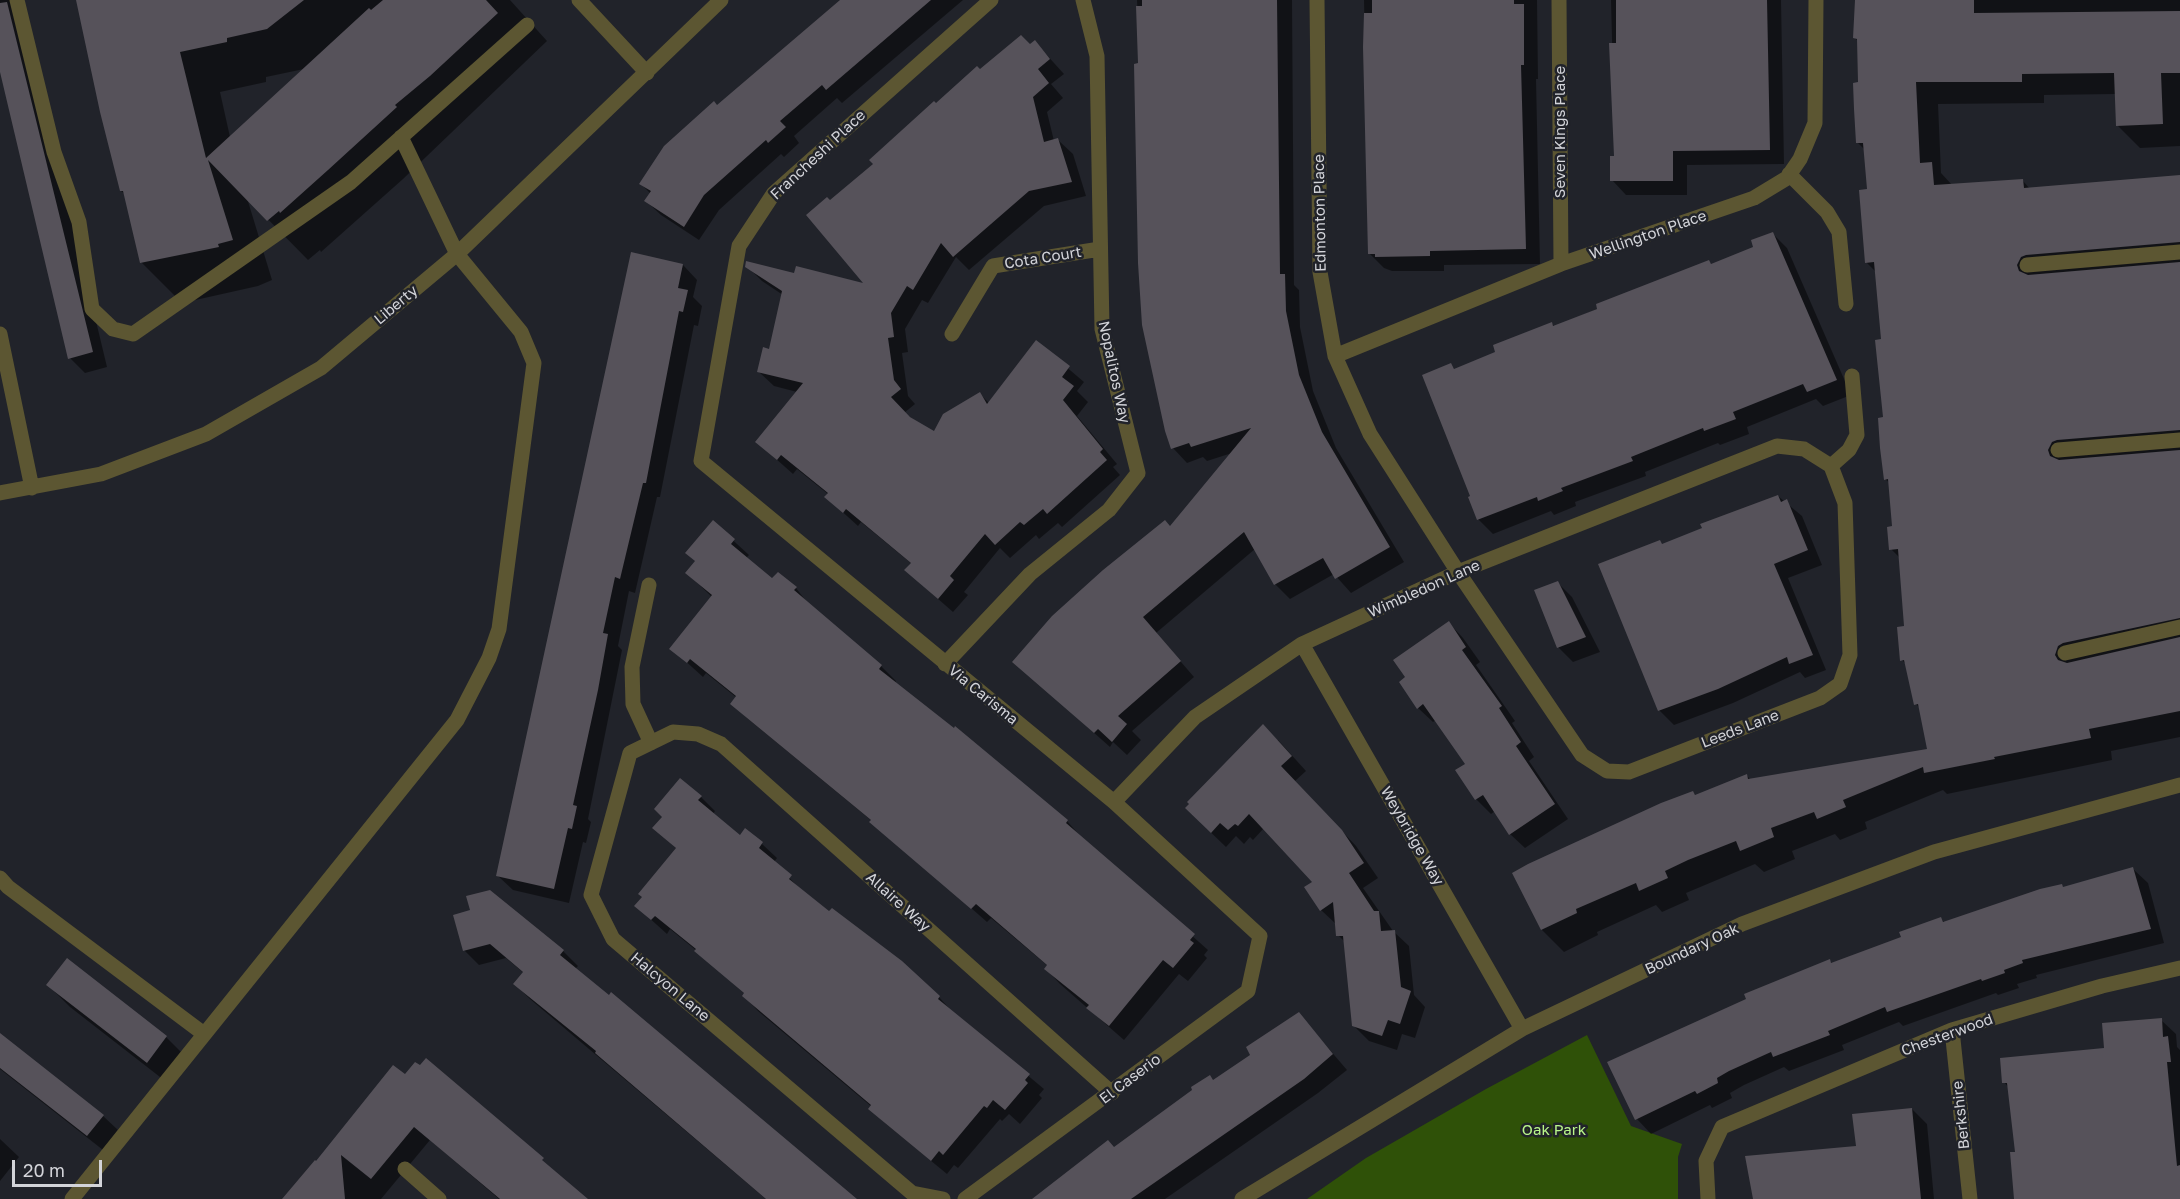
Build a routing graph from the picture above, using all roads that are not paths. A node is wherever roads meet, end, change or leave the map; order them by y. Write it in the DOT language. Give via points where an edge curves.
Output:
graph roads {
  1 [pos="17,0"];
  2 [pos="579,0"];
  3 [pos="721,0"];
  4 [pos="991,0"];
  5 [pos="1083,0"];
  6 [pos="1317,0"];
  7 [pos="1559,0"];
  8 [pos="1816,0"];
  9 [pos="527,25"];
  10 [pos="647,73"];
  11 [pos="401,137"];
  12 [pos="1789,174"];
  13 [pos="1100,249"];
  14 [pos="2180,252"];
  15 [pos="457,254"];
  16 [pos="1561,264"];
  17 [pos="2027,265"];
  18 [pos="1846,304"];
  19 [pos="0,334"];
  20 [pos="952,334"];
  21 [pos="2,354"];
  22 [pos="1335,356"];
  23 [pos="1852,376"];
  24 [pos="2180,440"];
  25 [pos="2058,450"];
  26 [pos="701,460"];
  27 [pos="1831,466"];
  28 [pos="32,488"];
  29 [pos="0,493"];
  30 [pos="1458,572"];
  31 [pos="648,585"];
  32 [pos="2180,627"];
  33 [pos="1302,644"];
  34 [pos="2065,653"];
  35 [pos="945,664"];
  36 [pos="673,732"];
  37 [pos="651,743"];
  38 [pos="2180,785"];
  39 [pos="1114,802"];
  40 [pos="0,878"];
  41 [pos="1260,936"];
  42 [pos="2180,968"];
  43 [pos="1522,1029"];
  44 [pos="1952,1030"];
  45 [pos="204,1034"];
  46 [pos="1112,1093"];
  47 [pos="405,1169"];
  48 [pos="72,1199"];
  49 [pos="439,1199"];
  50 [pos="942,1199"];
  51 [pos="965,1199"];
  52 [pos="1242,1199"];
  53 [pos="1708,1199"];
  54 [pos="1970,1199"];
  1 -- 11 [label="street" via="54,152 79,222 93,309 113,329 133,334 151,323 351,183"];
  2 -- 10 [label="street"];
  3 -- 10 [label="street, Liberty"];
  4 -- 26 [label="street, Francheshi Place" via="774,193 739,246"];
  5 -- 13 [label="street, Nopalitos Way" via="1097,56"];
  6 -- 22 [label="street, Edmonton Place" via="1320,272"];
  7 -- 16 [label="street, Seven Kings Place"];
  8 -- 12 [label="street, Wellington Place" via="1815,123"];
  9 -- 11 [label="street"];
  10 -- 15 [label="street, Liberty"];
  11 -- 15 [label="street"];
  12 -- 16 [label="street, Wellington Place" via="1754,198"];
  12 -- 18 [label="street" via="1827,212 1839,232"];
  13 -- 20 [label="street, Cota Court" via="993,266"];
  13 -- 35 [label="street, Nopalitos Way" via="1102,328 1138,473 1109,510 1030,574"];
  14 -- 17 [label="street"];
  15 -- 28 [label="street, Liberty" via="321,368 207,434 101,474"];
  15 -- 45 [label="street" via="521,332 534,363 499,629 458,720"];
  16 -- 22 [label="street, Wellington Place"];
  19 -- 21 [label="street"];
  21 -- 28 [label="street"];
  22 -- 30 [label="street, Edmonton Place" via="1370,434"];
  23 -- 27 [label="street" via="1857,435 1849,450"];
  24 -- 25 [label="street"];
  26 -- 35 [label="street, Via Carisma"];
  27 -- 30 [label="street, Wimbledon Lane" via="1804,449 1777,446"];
  27 -- 30 [label="street, Leeds Lane" via="1845,503 1850,654 1840,684 1820,698 1629,772 1607,771 1582,755"];
  28 -- 29 [label="street, Liberty"];
  30 -- 33 [label="street, Wimbledon Lane"];
  31 -- 37 [label="street" via="632,667 633,704"];
  32 -- 34 [label="street"];
  33 -- 39 [label="street, Wimbledon Lane" via="1195,717"];
  33 -- 43 [label="street, Weybridge Way"];
  35 -- 39 [label="street, Via Carisma"];
  36 -- 37 [label="street, Halcyon Lane"];
  36 -- 46 [label="street, Allaire Way" via="698,734 722,744"];
  37 -- 50 [label="street, Halcyon Lane" via="630,753 591,895 613,939 912,1193"];
  38 -- 43 [label="street, Boundary Oak" via="1923,856 1742,924"];
  39 -- 41 [label="street, Via Carisma"];
  40 -- 45 [label="street"];
  41 -- 46 [label="street, El Caserio" via="1248,991"];
  42 -- 44 [label="street, Chesterwood" via="2102,986"];
  43 -- 52 [label="street, Boundary Oak"];
  44 -- 53 [label="street, Chesterwood" via="1722,1127 1706,1161"];
  44 -- 54 [label="street, Berkshire"];
  45 -- 48 [label="street"];
  46 -- 51 [label="street, El Caserio"];
  47 -- 49 [label="street"];
}
